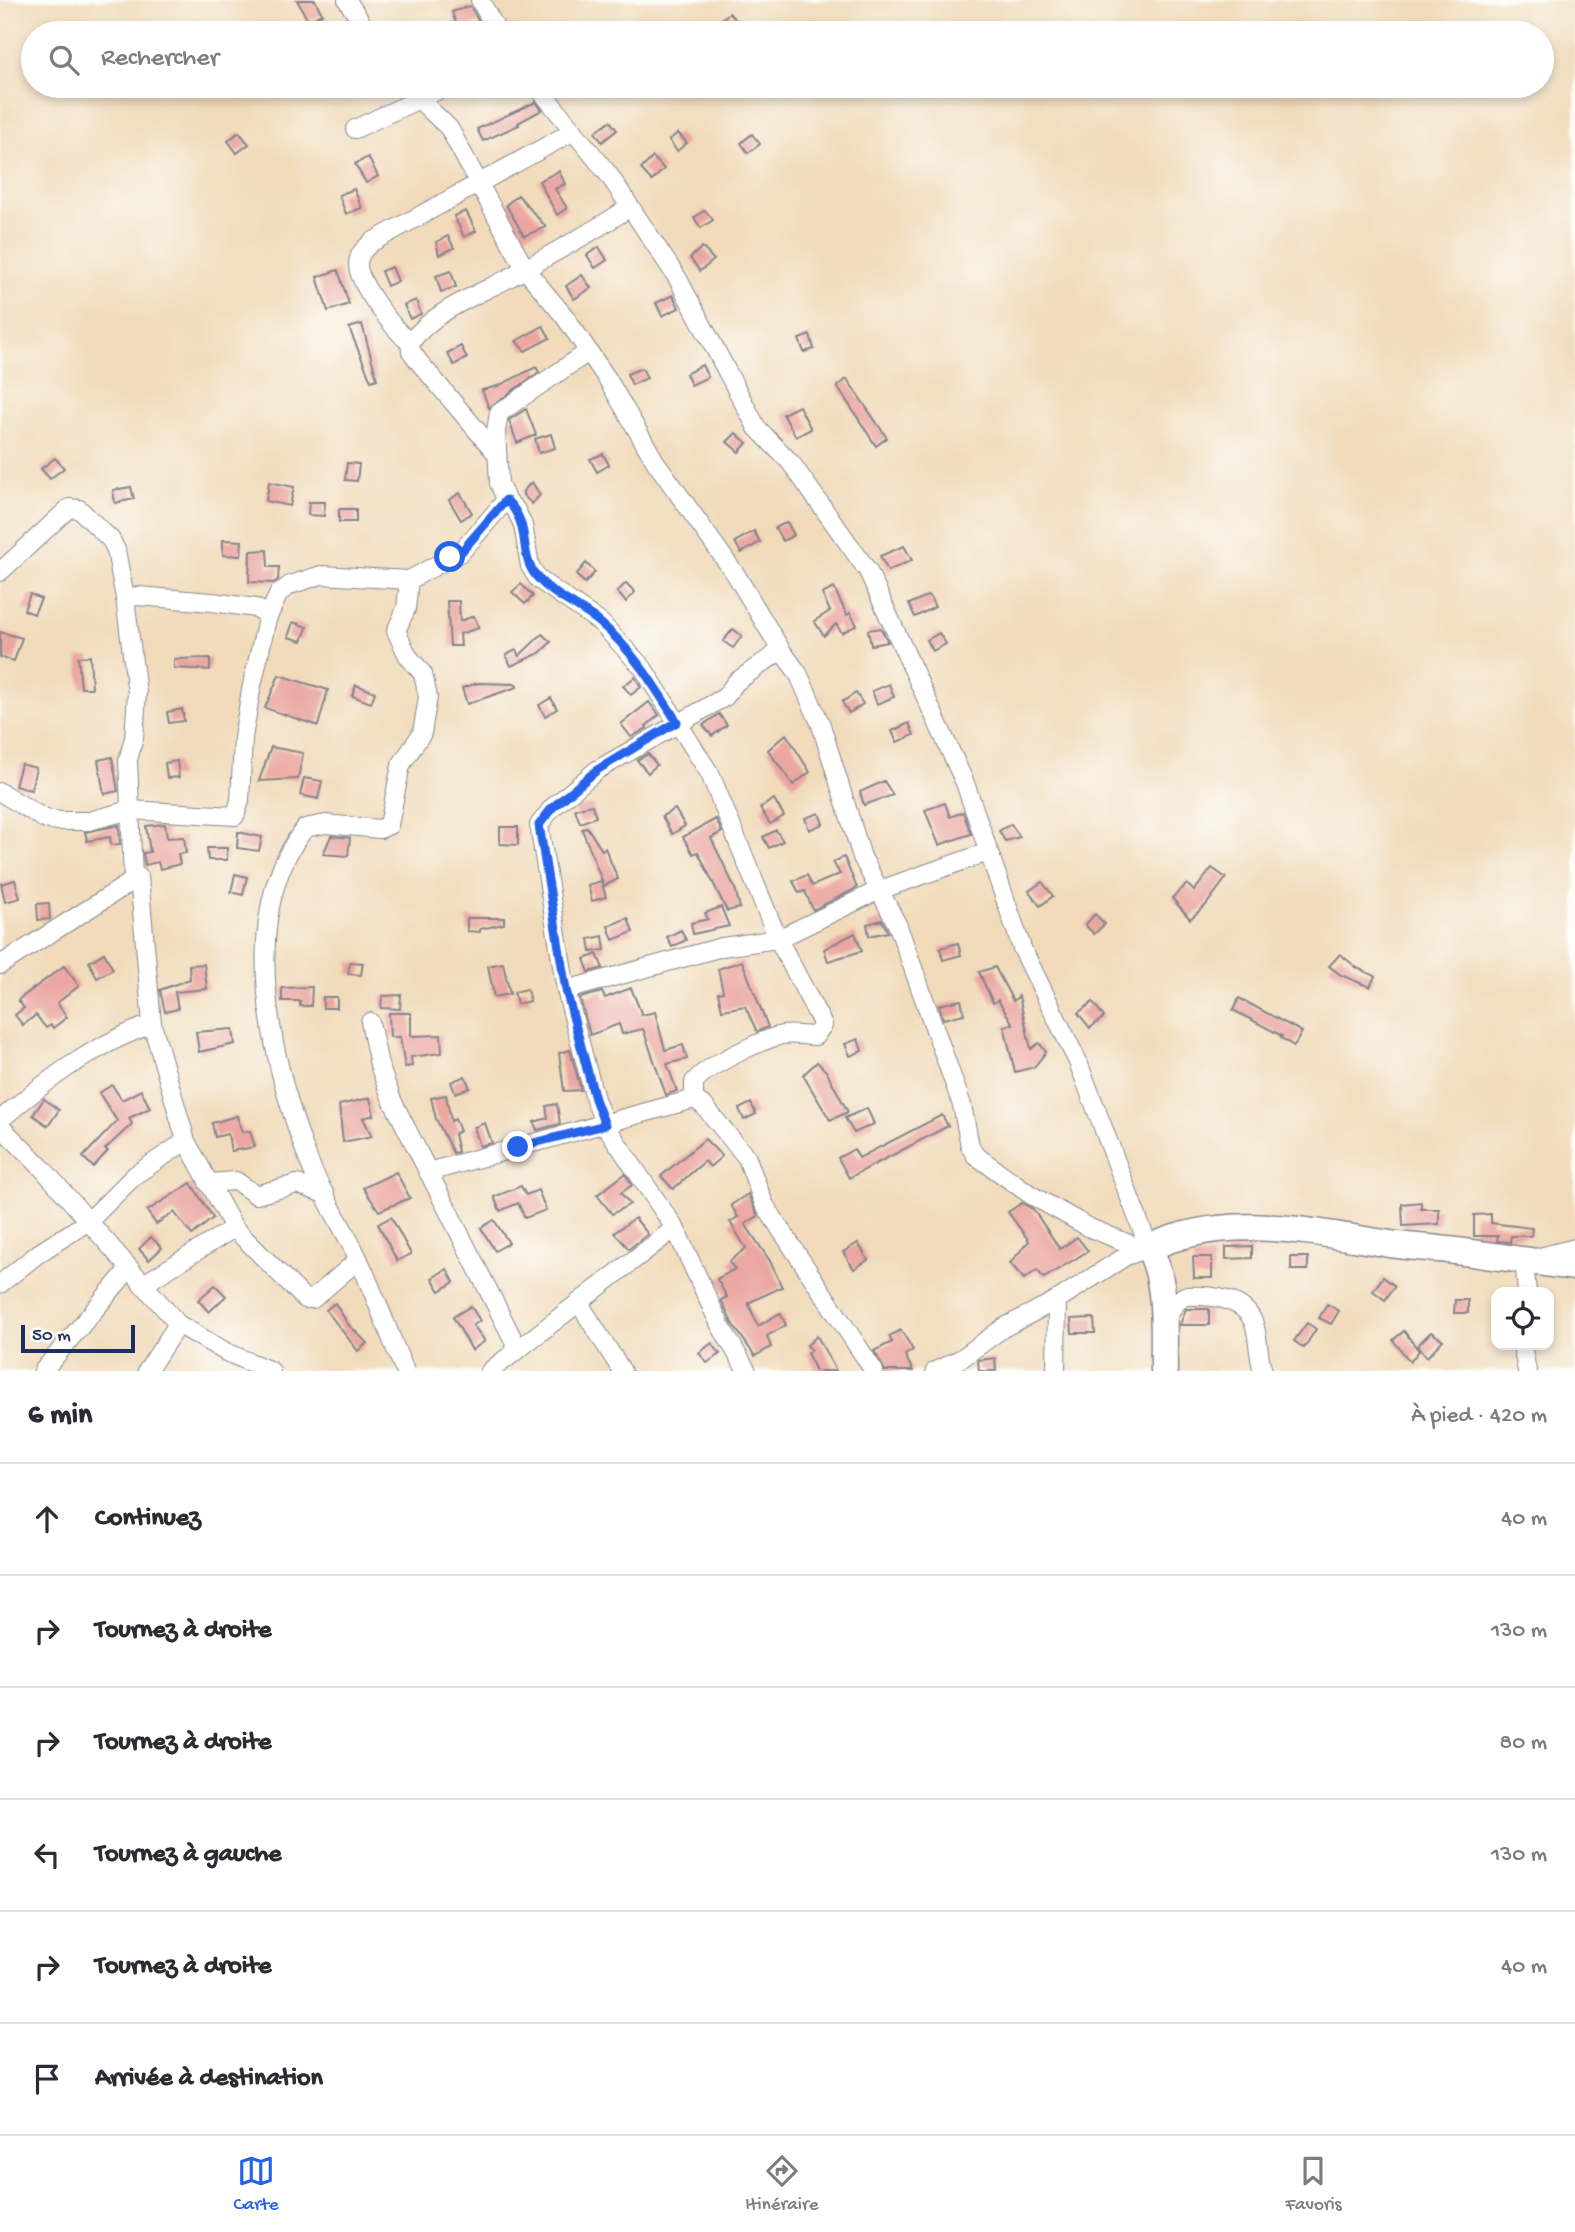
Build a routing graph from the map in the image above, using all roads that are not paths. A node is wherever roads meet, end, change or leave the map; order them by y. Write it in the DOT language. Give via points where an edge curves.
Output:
graph roads {
  1 [pos="347,0"];
  2 [pos="480,0"];
  3 [pos="360,21"];
  4 [pos="491,21"];
  5 [pos="547,98"];
  6 [pos="419,99"];
  7 [pos="355,129"];
  8 [pos="573,131"];
  9 [pos="478,184"];
  10 [pos="630,207"];
  11 [pos="524,269"];
  12 [pos="410,343"];
  13 [pos="588,352"];
  14 [pos="496,453"];
  15 [pos="506,500"];
  16 [pos="4,560"];
  17 [pos="409,580"];
  18 [pos="125,598"];
  19 [pos="267,619"];
  20 [pos="781,650"];
  21 [pos="677,722"];
  22 [pos="0,792"];
  23 [pos="131,810"];
  24 [pos="988,852"];
  25 [pos="132,878"];
  26 [pos="877,891"];
  27 [pos="778,939"];
  28 [pos="0,965"];
  29 [pos="566,990"];
  30 [pos="370,1022"];
  31 [pos="152,1024"];
  32 [pos="694,1099"];
  33 [pos="0,1120"];
  34 [pos="605,1125"];
  35 [pos="0,1126"];
  36 [pos="186,1141"];
  37 [pos="428,1172"];
  38 [pos="208,1183"];
  39 [pos="325,1194"];
  40 [pos="89,1221"];
  41 [pos="234,1228"];
  42 [pos="675,1228"];
  43 [pos="1575,1248"];
  44 [pos="1147,1249"];
  45 [pos="358,1260"];
  46 [pos="1524,1261"];
  47 [pos="1575,1267"];
  48 [pos="128,1270"];
  49 [pos="0,1284"];
  50 [pos="142,1285"];
  51 [pos="1527,1287"];
  52 [pos="1057,1300"];
  53 [pos="579,1303"];
  54 [pos="178,1324"];
  55 [pos="1163,1326"];
  56 [pos="518,1349"];
  57 [pos="1523,1350"];
  58 [pos="962,1364"];
  59 [pos="43,1371"];
  60 [pos="147,1371"];
  61 [pos="271,1371"];
  62 [pos="405,1371"];
  63 [pos="490,1371"];
  64 [pos="622,1371"];
  65 [pos="747,1371"];
  66 [pos="874,1371"];
  67 [pos="935,1371"];
  68 [pos="1056,1371"];
  69 [pos="1164,1371"];
  70 [pos="1263,1371"];
  71 [pos="1527,1371"];
  1 -- 3 [label="street"];
  2 -- 4 [label="street"];
  5 -- 8 [label="street"];
  6 -- 7 [label="street"];
  6 -- 9 [label="street" via="444,120"];
  8 -- 9 [label="street"];
  8 -- 10 [label="street"];
  9 -- 11 [label="street"];
  9 -- 12 [label="street" via="362,251 358,264 369,292 394,329"];
  10 -- 11 [label="street"];
  10 -- 24 [label="street" via="678,279 757,428 791,463 868,571 965,783"];
  11 -- 12 [label="street" via="466,299"];
  11 -- 13 [label="street"];
  12 -- 14 [label="street" via="419,362"];
  13 -- 14 [label="street" via="505,406 499,413"];
  13 -- 20 [label="street"];
  14 -- 15 [label="street"];
  15 -- 17 [label="street" via="461,552"];
  15 -- 21 [label="street" via="523,525 530,566 538,579 601,624 635,657"];
  16 -- 18 [label="street" via="69,508 79,509 111,540"];
  17 -- 19 [label="street" via="310,577 279,593"];
  17 -- 39 [label="street" via="406,609 396,631 423,674 428,697 422,733 401,765 388,825 380,829 325,824 305,828 284,862 269,922 264,976 270,1016 287,1095"];
  18 -- 19 [label="street" via="242,606 265,613"];
  18 -- 23 [label="street" via="136,693 128,760"];
  19 -- 23 [label="street" via="243,738 235,816"];
  20 -- 21 [label="street" via="736,682 725,697"];
  20 -- 26 [label="street" via="813,700 862,858"];
  21 -- 27 [label="street" via="710,774"];
  21 -- 29 [label="street" via="597,770 539,825"];
  22 -- 23 [label="street" via="45,819 89,821"];
  23 -- 25 [label="street"];
  24 -- 26 [label="street"];
  24 -- 44 [label="street" via="1022,948 1078,1062"];
  25 -- 28 [label="street"];
  25 -- 31 [label="street" via="141,881"];
  26 -- 27 [label="street"];
  26 -- 44 [label="street" via="898,926 962,1105 975,1155 1031,1195 1090,1228"];
  27 -- 29 [label="street" via="722,947"];
  27 -- 32 [label="street" via="822,1030 815,1036 770,1039 712,1067 694,1082"];
  29 -- 34 [label="street"];
  30 -- 37 [label="street" via="392,1100"];
  31 -- 33 [label="street" via="86,1053"];
  31 -- 36 [label="street"];
  32 -- 34 [label="street"];
  32 -- 66 [label="street" via="705,1105 747,1158 775,1223"];
  34 -- 37 [label="street"];
  34 -- 42 [label="street"];
  35 -- 40 [label="street"];
  36 -- 38 [label="street"];
  36 -- 40 [label="street" via="135,1175"];
  37 -- 56 [label="street"];
  38 -- 39 [label="street" via="236,1181 256,1195 297,1184"];
  38 -- 41 [label="street"];
  39 -- 45 [label="street"];
  40 -- 48 [label="street"];
  40 -- 49 [label="street"];
  41 -- 45 [label="street" via="305,1299 313,1299"];
  41 -- 50 [label="street"];
  42 -- 53 [label="street"];
  42 -- 65 [label="street"];
  43 -- 46 [label="street"];
  44 -- 46 [label="street" via="1199,1231 1276,1228"];
  44 -- 52 [label="street" via="1126,1256"];
  44 -- 55 [label="street" via="1157,1262"];
  45 -- 62 [label="street"];
  46 -- 47 [label="street"];
  46 -- 51 [label="street"];
  48 -- 50 [label="street"];
  48 -- 59 [label="street"];
  50 -- 54 [label="street"];
  52 -- 58 [label="street" via="1003,1328"];
  52 -- 68 [label="street"];
  53 -- 56 [label="street"];
  53 -- 64 [label="street"];
  54 -- 60 [label="street"];
  54 -- 61 [label="street"];
  55 -- 69 [label="street"];
  55 -- 70 [label="street" via="1184,1296 1208,1296 1235,1304 1252,1318"];
  56 -- 63 [label="street"];
  57 -- 71 [label="street"];
  58 -- 67 [label="street"];
}
